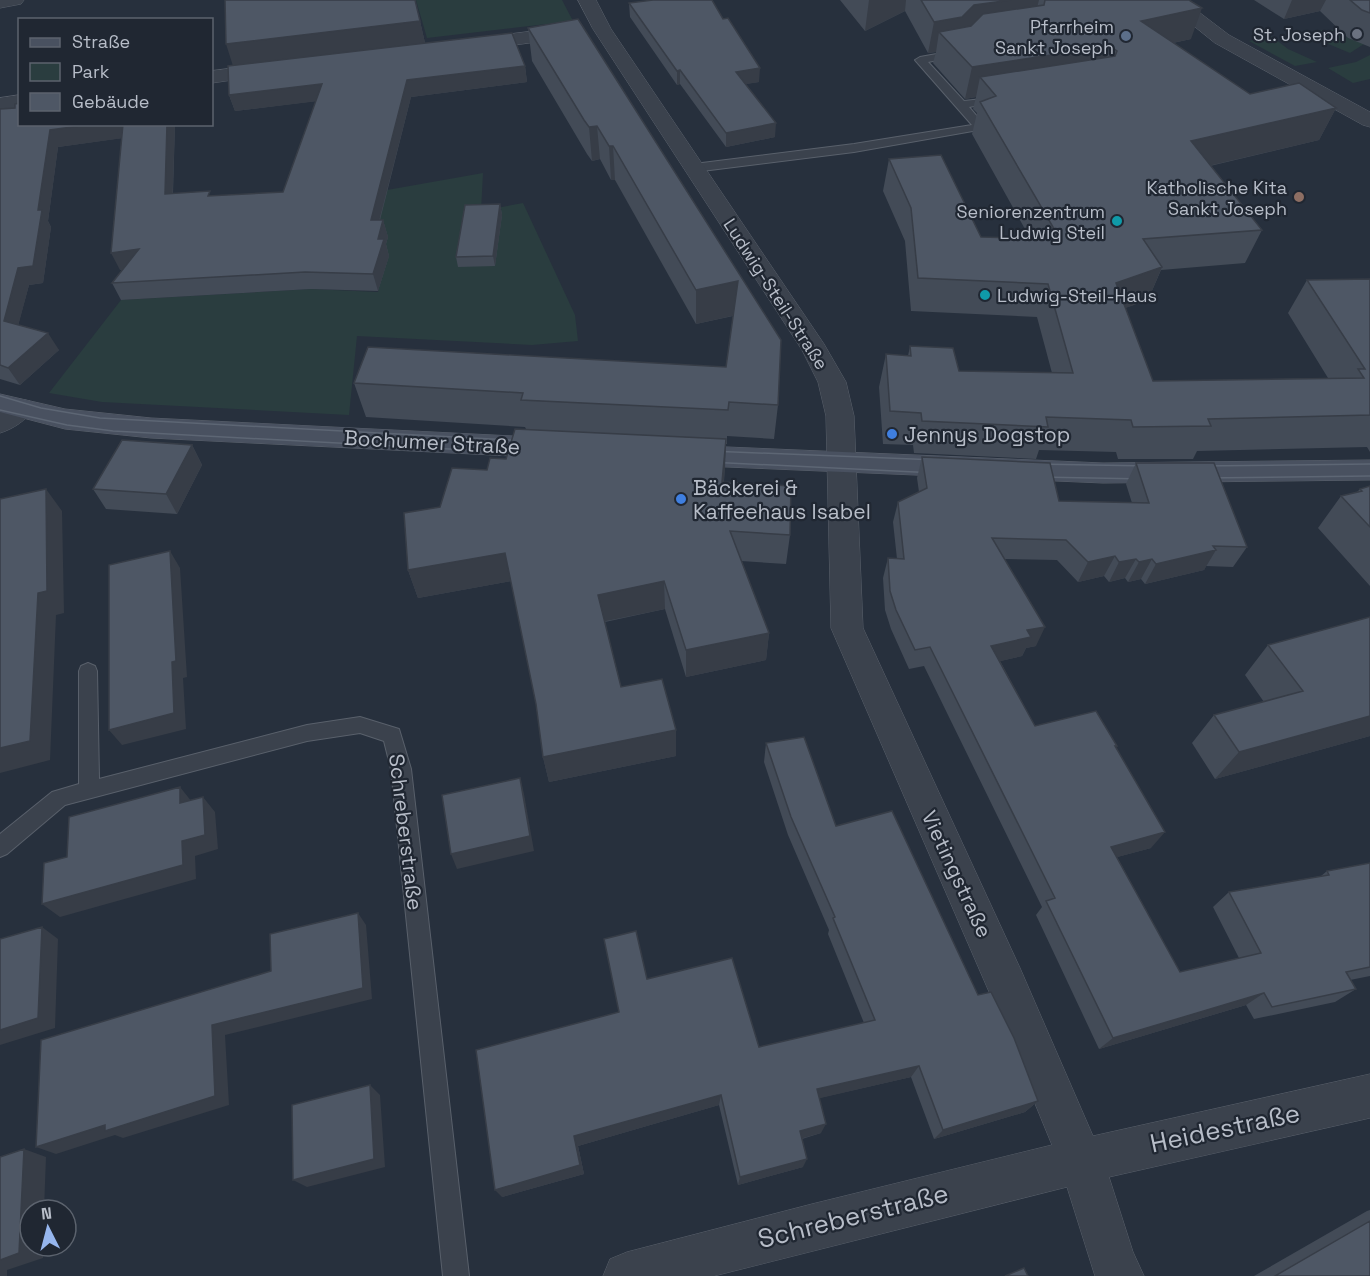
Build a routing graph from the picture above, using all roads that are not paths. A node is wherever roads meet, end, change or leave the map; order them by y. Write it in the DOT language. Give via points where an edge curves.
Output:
graph roads {
  1 [pos="15,0"];
  2 [pos="587,0"];
  3 [pos="1171,0"];
  4 [pos="0,4"];
  5 [pos="602,29"];
  6 [pos="966,46"];
  7 [pos="448,47"];
  8 [pos="289,67"];
  9 [pos="213,77"];
  10 [pos="1007,98"];
  11 [pos="18,101"];
  12 [pos="0,104"];
  13 [pos="961,105"];
  14 [pos="1370,121"];
  15 [pos="694,168"];
  16 [pos="7,411"];
  17 [pos="577,449"];
  18 [pos="648,453"];
  19 [pos="840,463"];
  20 [pos="1370,470"];
  21 [pos="88,671"];
  22 [pos="89,791"];
  23 [pos="0,847"];
  24 [pos="1370,1096"];
  25 [pos="1081,1160"];
  26 [pos="456,1276"];
  27 [pos="627,1276"];
  28 [pos="1120,1276"];
  1 -- 4 [label="street"];
  2 -- 5 [label="street, Ludwig-Steil-Straße"];
  3 -- 14 [label="street" via="1222,39"];
  5 -- 7 [label="street"];
  5 -- 15 [label="street, Ludwig-Steil-Straße"];
  6 -- 13 [label="lane" via="960,52 920,60"];
  8 -- 9 [label="street"];
  10 -- 13 [label="lane"];
  11 -- 12 [label="street"];
  13 -- 15 [label="lane" via="980,127"];
  15 -- 19 [label="street, Ludwig-Steil-Straße" via="827,371 837,398"];
  16 -- 17 [label="main road, Bochumer Straße" via="150,428"];
  18 -- 19 [label="main road"];
  19 -- 20 [label="main road" via="1103,473"];
  19 -- 25 [label="street, Vietingstraße" via="847,628 1006,982"];
  21 -- 22 [label="lane"];
  22 -- 23 [label="lane, Schreberstraße" via="59,798"];
  22 -- 26 [label="lane, Schreberstraße" via="307,733 360,725 392,735 401,769"];
  24 -- 25 [label="street, Heidestraße"];
  25 -- 27 [label="street, Schreberstraße"];
  25 -- 28 [label="street, Vietingstraße"];
}
